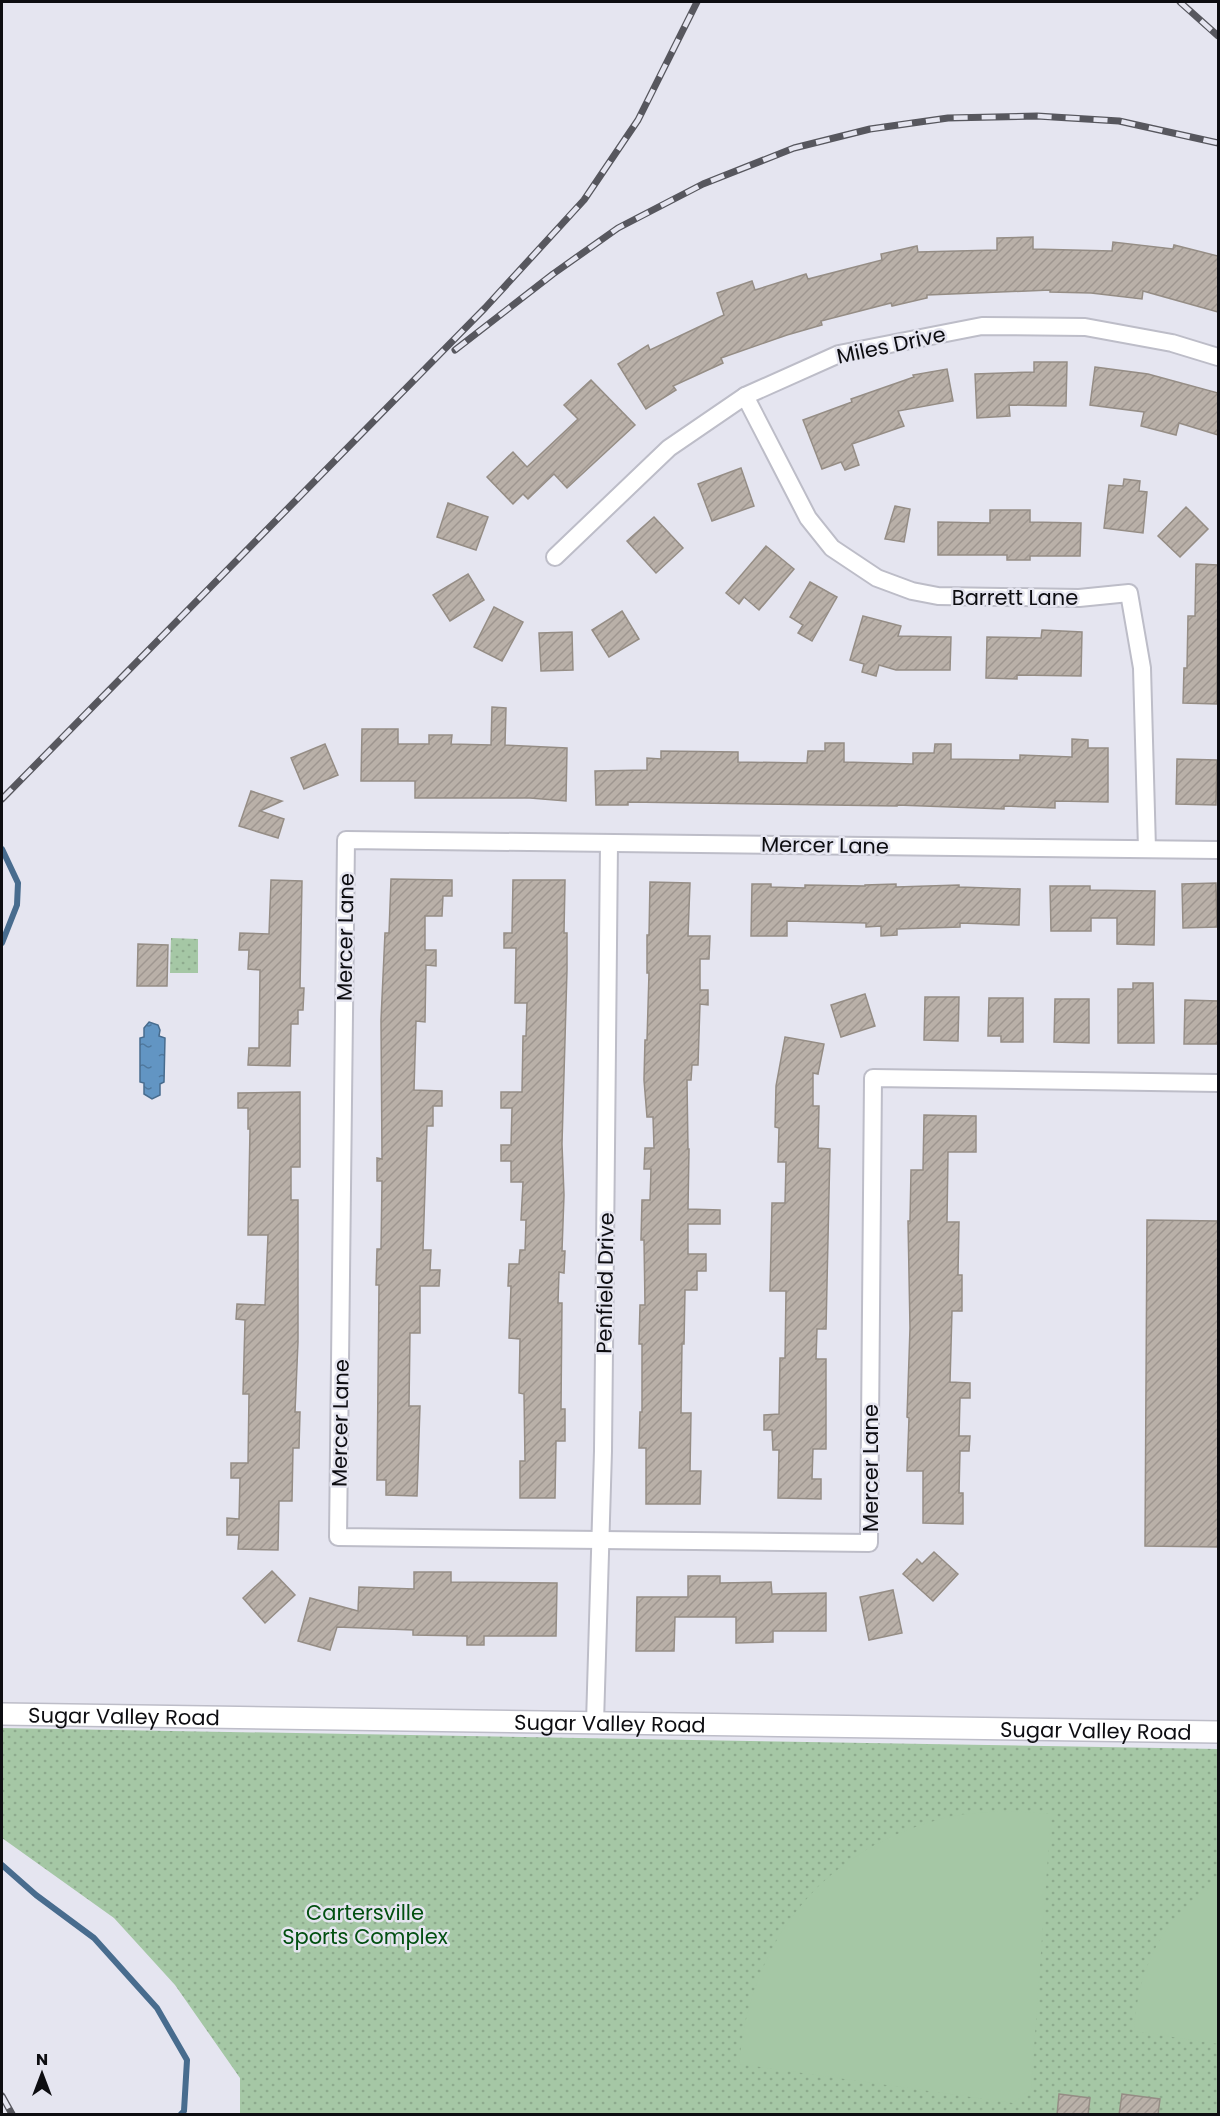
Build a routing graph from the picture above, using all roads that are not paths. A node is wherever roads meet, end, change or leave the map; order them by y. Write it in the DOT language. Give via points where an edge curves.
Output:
graph roads {
  1 [pos="1218,357"];
  2 [pos="745,396"];
  3 [pos="555,557"];
  4 [pos="609,843"];
  5 [pos="1147,849"];
  6 [pos="1218,850"];
  7 [pos="1218,1083"];
  8 [pos="601,1540"];
  9 [pos="2,1714"];
  10 [pos="595,1723"];
  11 [pos="1218,1732"];
  1 -- 2 [label="street, Miles Drive" via="1172,343 1085,327 982,326 839,354"];
  2 -- 3 [label="street, Miles Drive" via="669,448"];
  2 -- 5 [label="street, Barrett Lane" via="808,518 832,548 877,578 938,596 1079,598 1129,593 1142,668"];
  4 -- 5 [label="street, Mercer Lane"];
  4 -- 8 [label="street, Penfield Drive"];
  4 -- 8 [label="street, Mercer Lane" via="346,840 345,918 338,1537"];
  5 -- 6 [label="street, Mercer Lane"];
  7 -- 8 [label="street, Mercer Lane" via="873,1078 869,1543"];
  8 -- 10 [label="street, Penfield Drive"];
  9 -- 10 [label="street, Sugar Valley Road"];
  10 -- 11 [label="street, Sugar Valley Road"];
}
